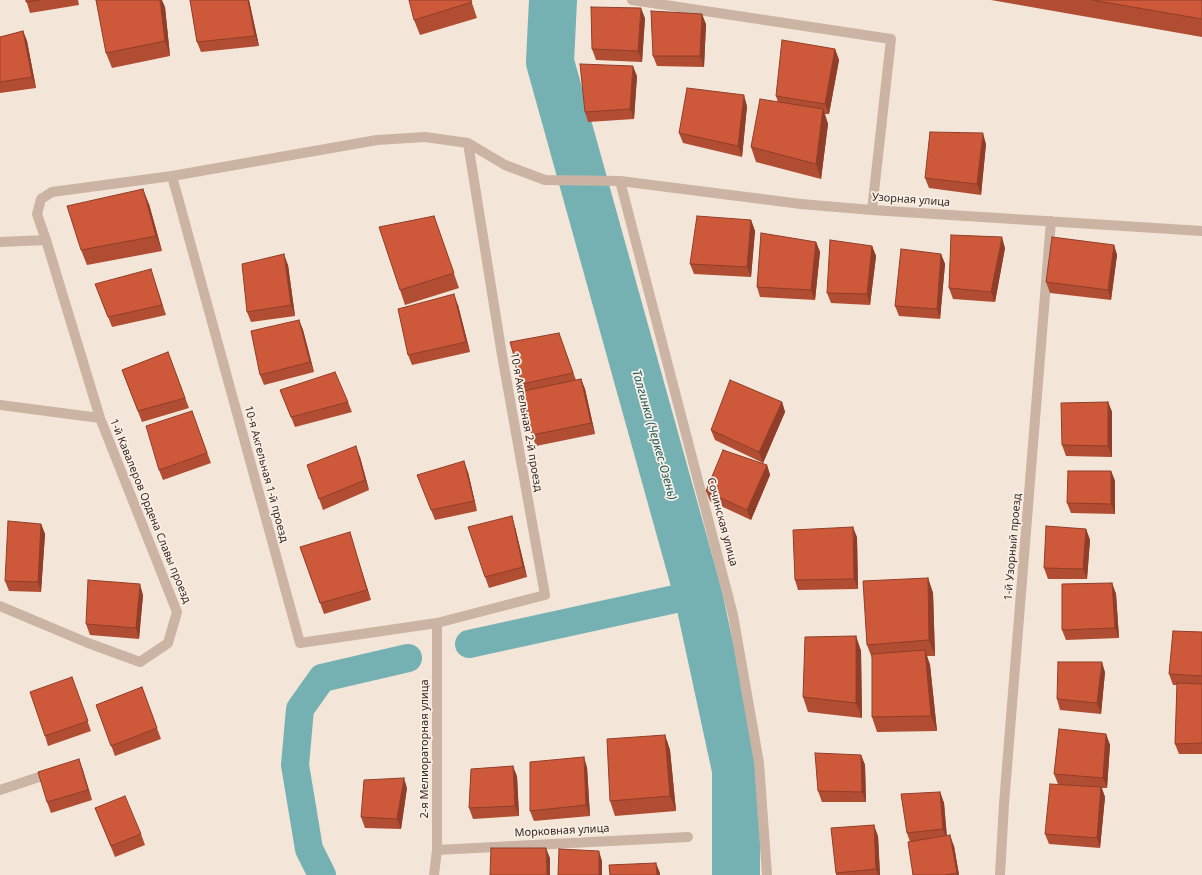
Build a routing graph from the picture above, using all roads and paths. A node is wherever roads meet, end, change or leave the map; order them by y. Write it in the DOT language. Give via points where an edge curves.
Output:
graph roads {
  1 [pos="632,0"];
  2 [pos="468,143"];
  3 [pos="172,176"];
  4 [pos="620,181"];
  5 [pos="872,210"];
  6 [pos="1051,221"];
  7 [pos="1202,231"];
  8 [pos="46,240"];
  9 [pos="0,242"];
  10 [pos="0,405"];
  11 [pos="100,418"];
  12 [pos="0,606"];
  13 [pos="437,623"];
  14 [pos="59,770"];
  15 [pos="0,790"];
  16 [pos="688,837"];
  17 [pos="437,850"];
  18 [pos="434,875"];
  19 [pos="767,875"];
  20 [pos="1000,875"];
  1 -- 5 [label="street" via="892,39"];
  2 -- 3 [label="street" via="424,137 377,140"];
  2 -- 4 [label="street, Узорная улица" via="505,164 545,180"];
  2 -- 13 [label="street, 10-я Акгельная 2-й проезд" via="502,355 545,595"];
  3 -- 8 [label="street" via="52,192 41,199 37,214"];
  3 -- 13 [label="street, 10-я Акгельная 1-й проезд" via="300,643"];
  4 -- 5 [label="street, Узорная улица" via="801,204"];
  4 -- 19 [label="street, Сочинская улица" via="734,615 759,763"];
  5 -- 6 [label="street, Узорная улица"];
  6 -- 7 [label="street, Узорная улица"];
  6 -- 20 [label="street, 1-й Узорный проезд"];
  8 -- 9 [label="street"];
  8 -- 11 [label="street"];
  10 -- 11 [label="street"];
  11 -- 12 [label="street, 1-й Кавалеров Ордена Славы проезд" via="177,612 168,643 140,662"];
  13 -- 17 [label="street, 2-я Мелиораторная улица"];
  14 -- 15 [label="street"];
  16 -- 17 [label="street, Морковная улица"];
  17 -- 18 [label="street, 2-я Мелиораторная улица"];
}
